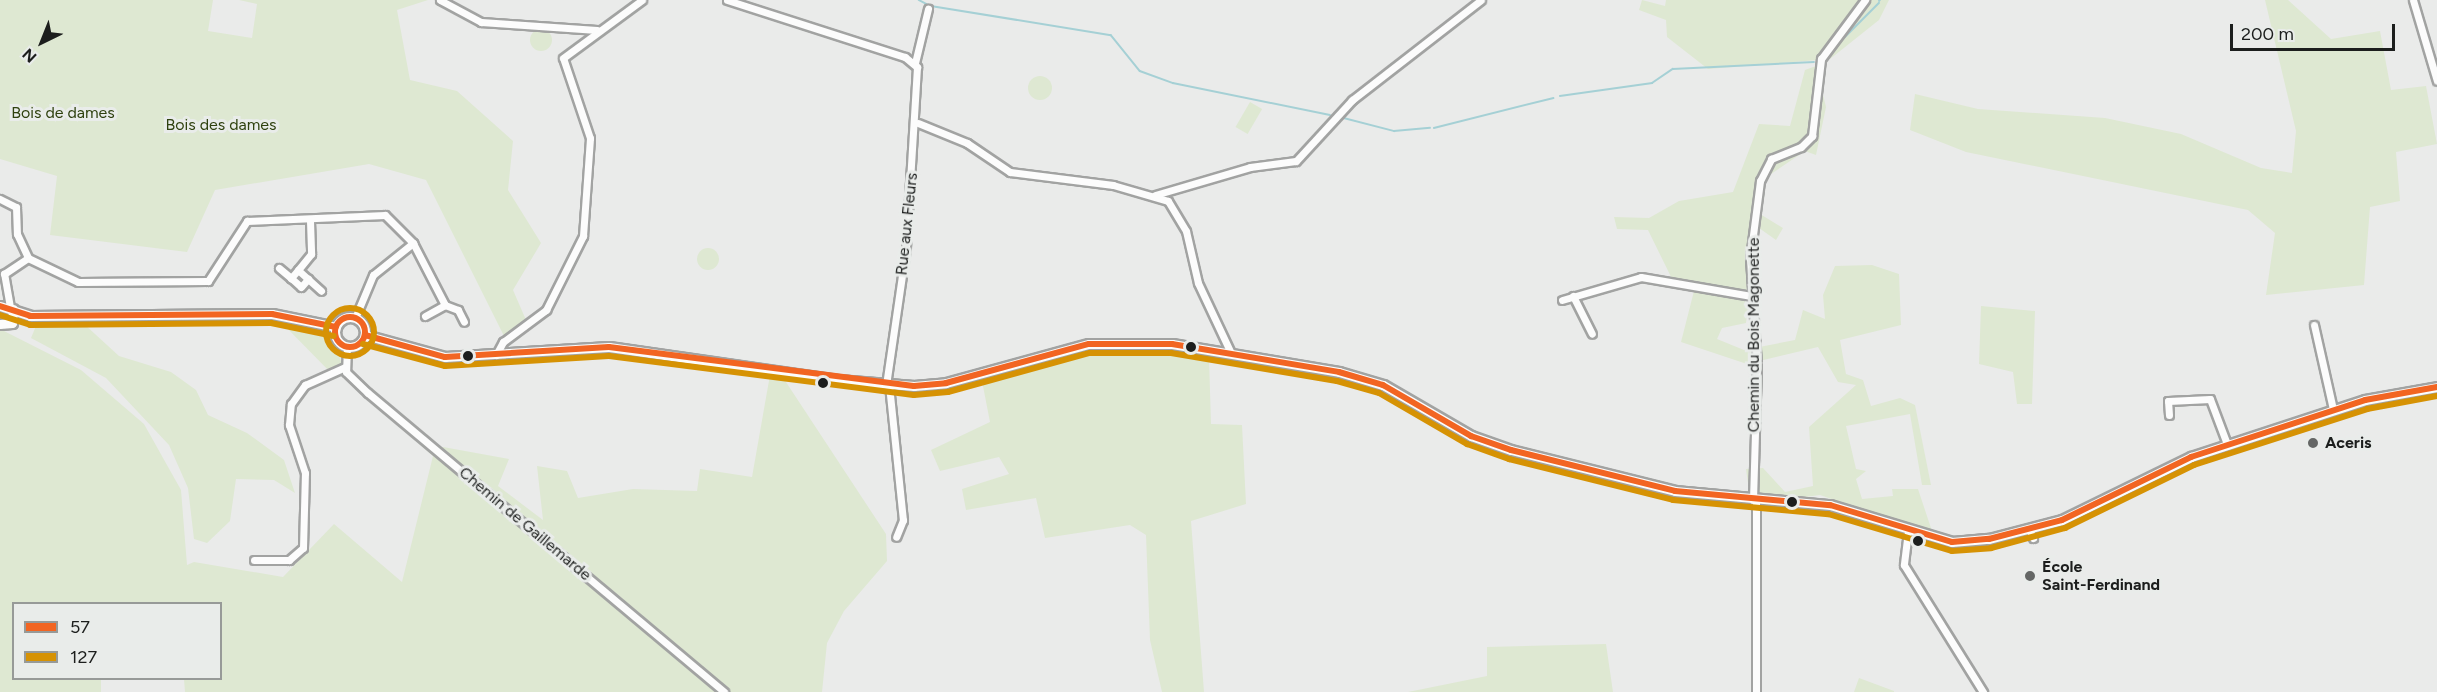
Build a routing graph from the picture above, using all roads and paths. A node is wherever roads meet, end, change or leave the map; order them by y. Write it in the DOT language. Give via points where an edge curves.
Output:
graph roads {
  1 [pos="440,0"];
  2 [pos="642,0"];
  3 [pos="727,0"];
  4 [pos="1481,0"];
  5 [pos="1865,0"];
  6 [pos="2413,0"];
  7 [pos="928,9"];
  8 [pos="597,30"];
  9 [pos="915,63"];
  10 [pos="2437,81"];
  11 [pos="918,123"];
  12 [pos="1155,195"];
  13 [pos="0,199"];
  14 [pos="310,221"];
  15 [pos="413,243"];
  16 [pos="28,258"];
  17 [pos="279,268"];
  18 [pos="298,270"];
  19 [pos="2,274"];
  20 [pos="291,278"];
  21 [pos="308,279"];
  22 [pos="321,291"];
  23 [pos="1573,296"];
  24 [pos="1751,296"];
  25 [pos="1562,300"];
  26 [pos="6,305"];
  27 [pos="445,305"];
  28 [pos="30,316"];
  29 [pos="425,316"];
  30 [pos="355,318"];
  31 [pos="13,321"];
  32 [pos="464,322"];
  33 [pos="0,324"];
  34 [pos="2314,326"];
  35 [pos="336,327"];
  36 [pos="1592,334"];
  37 [pos="365,335"];
  38 [pos="347,346"];
  39 [pos="1231,353"];
  40 [pos="495,358"];
  41 [pos="345,367"];
  42 [pos="888,385"];
  43 [pos="2437,387"];
  44 [pos="2333,409"];
  45 [pos="2169,416"];
  46 [pos="2227,444"];
  47 [pos="1755,500"];
  48 [pos="1908,531"];
  49 [pos="896,537"];
  50 [pos="255,560"];
  51 [pos="724,692"];
  52 [pos="1756,692"];
  53 [pos="1983,692"];
  1 -- 8 [label="street" via="481,22"];
  2 -- 8 [label="street"];
  3 -- 9 [label="street"];
  4 -- 12 [label="street" via="1352,100 1296,161 1250,167"];
  5 -- 24 [label="street, Chemin du Bois Magonette" via="1821,59 1812,136 1801,147 1771,159 1763,174"];
  6 -- 10 [label="street"];
  7 -- 9 [label="street, Rue aux Fleurs"];
  8 -- 40 [label="street" via="565,53 562,63 590,138 584,236 546,310 503,342"];
  9 -- 11 [label="street, Rue aux Fleurs"];
  11 -- 12 [label="street" via="967,143 1010,172"];
  11 -- 42 [label="street, Rue aux Fleurs"];
  12 -- 39 [label="street" via="1168,201 1186,231 1198,283"];
  13 -- 16 [label="street" via="16,207 17,234"];
  14 -- 15 [label="street" via="385,215"];
  14 -- 16 [label="street" via="272,216 247,221 208,281 78,282"];
  14 -- 18 [label="street" via="311,254"];
  15 -- 27 [label="street"];
  15 -- 30 [label="street" via="374,275"];
  16 -- 19 [label="street"];
  17 -- 20 [label="street"];
  18 -- 20 [label="street"];
  18 -- 21 [label="street"];
  19 -- 26 [label="street"];
  20 -- 21 [label="street" via="301,287"];
  21 -- 22 [label="street"];
  23 -- 24 [label="street" via="1641,277"];
  23 -- 25 [label="street"];
  23 -- 36 [label="street"];
  24 -- 47 [label="street, Chemin du Bois Magonette" via="1757,364"];
  26 -- 28 [label="main road"];
  26 -- 31 [label="main road"];
  27 -- 29 [label="street"];
  27 -- 32 [label="street" via="458,310"];
  28 -- 31 [label="main road"];
  28 -- 35 [label="main road" via="272,314"];
  30 -- 35 [label="main road" via="341,320"];
  30 -- 37 [label="main road"];
  31 -- 33 [label="main road"];
  34 -- 44 [label="street"];
  35 -- 38 [label="main road" via="336,337"];
  37 -- 38 [label="main road"];
  37 -- 40 [label="main road" via="445,357"];
  38 -- 41 [label="street"];
  39 -- 42 [label="main road" via="1172,344 1109,342 1051,352 946,383"];
  39 -- 47 [label="main road" via="1383,385 1471,436 1508,449 1675,491"];
  40 -- 42 [label="main road" via="609,347"];
  41 -- 50 [label="street" via="305,385 291,404 289,425 305,473 303,548 289,560"];
  41 -- 51 [label="street, Chemin de Gaillemarde" via="369,393"];
  42 -- 49 [label="street, Rue aux Fleurs" via="903,520"];
  43 -- 44 [label="main road"];
  44 -- 46 [label="main road"];
  45 -- 46 [label="street" via="2168,401 2210,399"];
  46 -- 48 [label="main road" via="2171,466 2031,534 1963,542"];
  47 -- 48 [label="main road" via="1830,505"];
  47 -- 52 [label="street, Chemin du Bois Magonette"];
  48 -- 53 [label="street" via="1904,565"];
}
